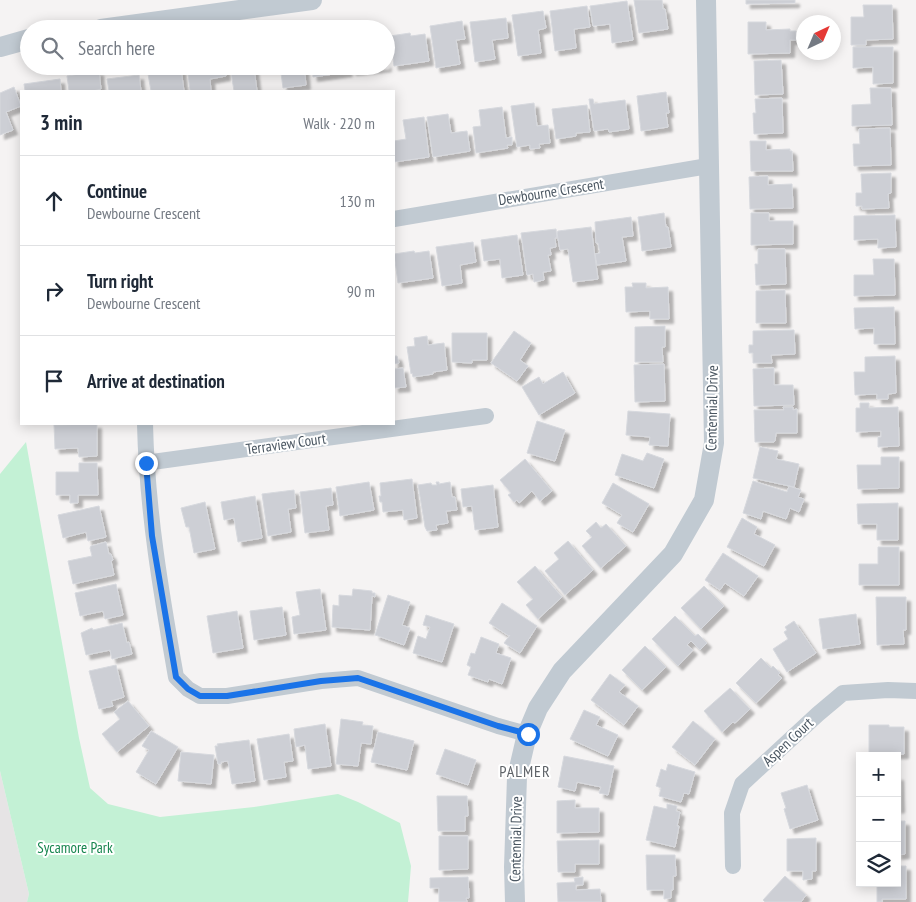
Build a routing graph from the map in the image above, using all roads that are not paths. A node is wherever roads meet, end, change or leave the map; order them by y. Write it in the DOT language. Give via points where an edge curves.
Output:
graph roads {
  1 [pos="312,0"];
  2 [pos="706,0"];
  3 [pos="166,20"];
  4 [pos="20,41"];
  5 [pos="0,47"];
  6 [pos="708,166"];
  7 [pos="395,219"];
  8 [pos="486,416"];
  9 [pos="145,425"];
  10 [pos="146,463"];
  11 [pos="916,691"];
  12 [pos="528,734"];
  13 [pos="733,866"];
  14 [pos="515,902"];
  1 -- 3 [label="street"];
  2 -- 6 [label="street, Centennial Drive"];
  4 -- 5 [label="street"];
  6 -- 7 [label="street, Dewbourne Crescent"];
  6 -- 12 [label="street, Centennial Drive" via="714,443 704,500 673,554 562,671 538,708"];
  8 -- 10 [label="street, Terraview Court"];
  9 -- 10 [label="street"];
  10 -- 12 [label="street" via="152,536 176,677 188,689 200,696 227,696 358,678"];
  11 -- 13 [label="street, Aspen Court" via="843,693 742,784 732,813"];
  12 -- 14 [label="street, Centennial Drive" via="517,777"];
}
